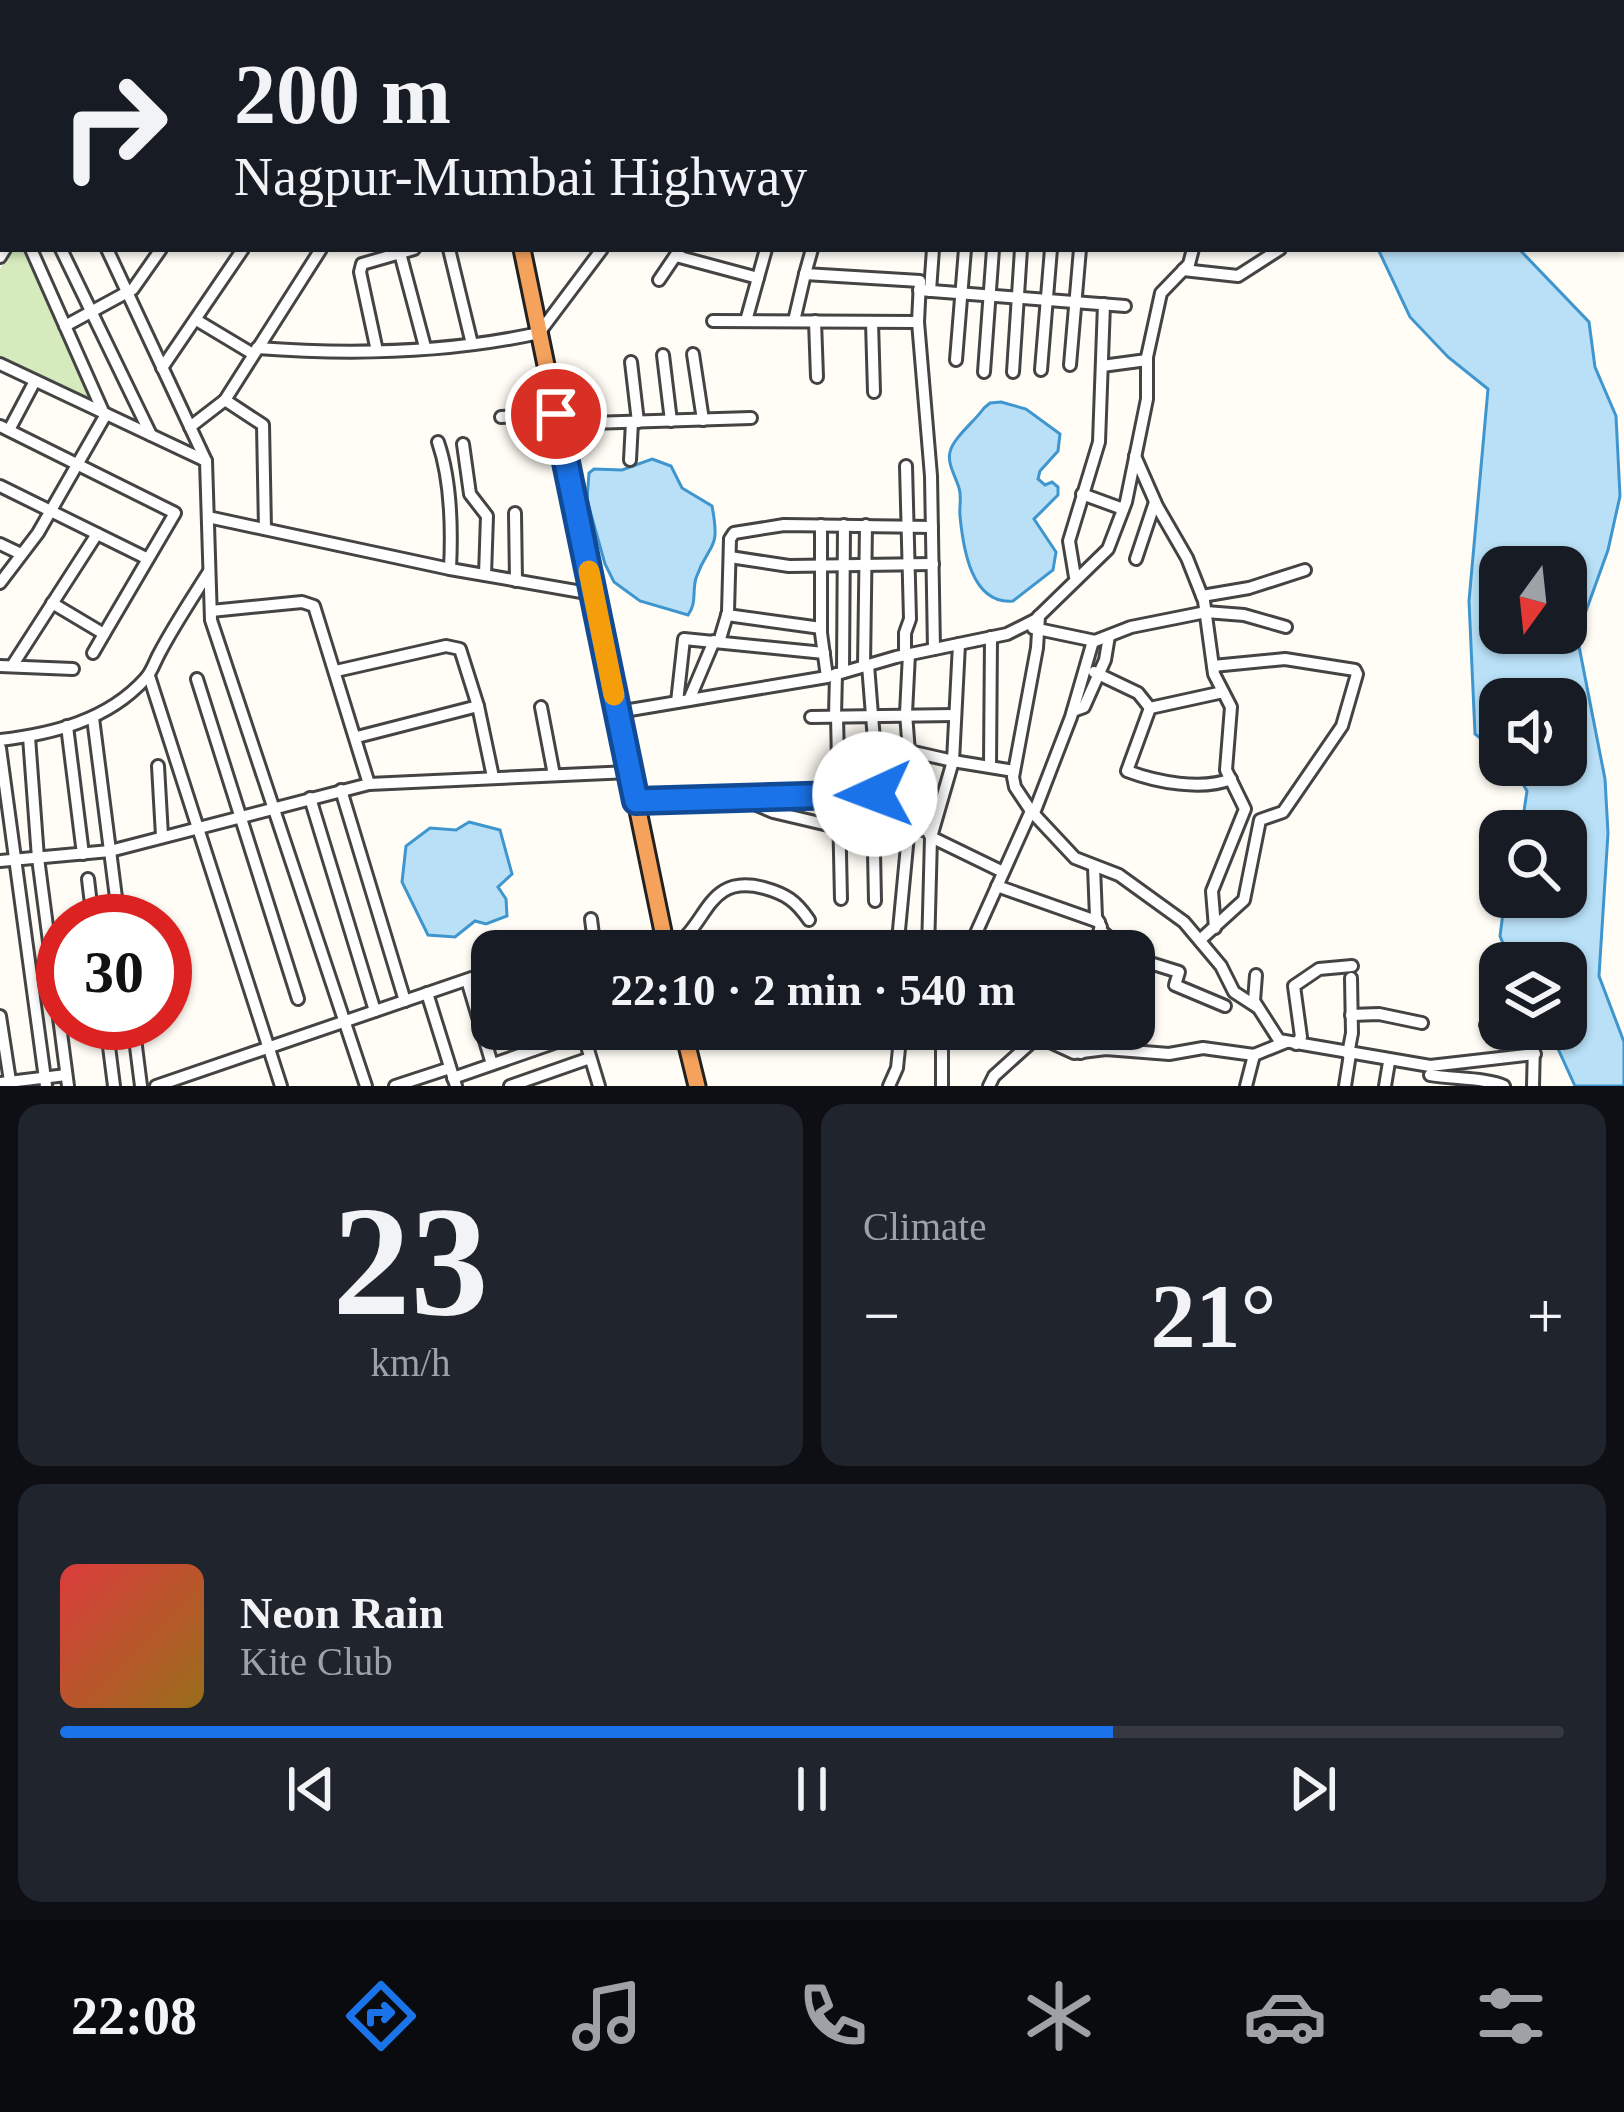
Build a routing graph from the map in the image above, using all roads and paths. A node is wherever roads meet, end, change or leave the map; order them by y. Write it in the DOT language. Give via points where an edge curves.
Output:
graph roads {
  1 [pos="32,252"];
  2 [pos="63,252"];
  3 [pos="108,252"];
  4 [pos="159,252"];
  5 [pos="241,252"];
  6 [pos="320,252"];
  7 [pos="404,252"];
  8 [pos="450,252"];
  9 [pos="523,252"];
  10 [pos="586,252"];
  11 [pos="600,252"];
  12 [pos="678,252"];
  13 [pos="765,252"];
  14 [pos="811,252"];
  15 [pos="932,252"];
  16 [pos="964,252"];
  17 [pos="993,252"];
  18 [pos="1021,252"];
  19 [pos="1052,252"];
  20 [pos="1080,252"];
  21 [pos="1192,252"];
  22 [pos="1275,252"];
  23 [pos="400,253"];
  24 [pos="588,267"];
  25 [pos="1183,270"];
  26 [pos="805,274"];
  27 [pos="758,278"];
  28 [pos="659,280"];
  29 [pos="924,291"];
  30 [pos="128,293"];
  31 [pos="961,293"];
  32 [pos="989,296"];
  33 [pos="1017,298"];
  34 [pos="1046,300"];
  35 [pos="1075,302"];
  36 [pos="1104,304"];
  37 [pos="1125,306"];
  38 [pos="92,312"];
  39 [pos="794,320"];
  40 [pos="198,321"];
  41 [pos="713,321"];
  42 [pos="746,321"];
  43 [pos="815,321"];
  44 [pos="872,322"];
  45 [pos="918,322"];
  46 [pos="65,326"];
  47 [pos="539,333"];
  48 [pos="472,344"];
  49 [pos="425,347"];
  50 [pos="255,351"];
  51 [pos="377,351"];
  52 [pos="693,354"];
  53 [pos="663,356"];
  54 [pos="956,360"];
  55 [pos="1147,360"];
  56 [pos="632,362"];
  57 [pos="0,364"];
  58 [pos="1070,365"];
  59 [pos="1102,366"];
  60 [pos="162,368"];
  61 [pos="1041,370"];
  62 [pos="984,372"];
  63 [pos="1012,372"];
  64 [pos="817,377"];
  65 [pos="35,381"];
  66 [pos="874,392"];
  67 [pos="225,400"];
  68 [pos="105,416"];
  69 [pos="502,417"];
  70 [pos="751,418"];
  71 [pos="557,419"];
  72 [pos="703,420"];
  73 [pos="671,421"];
  74 [pos="635,422"];
  75 [pos="190,427"];
  76 [pos="4,428"];
  77 [pos="152,436"];
  78 [pos="437,442"];
  79 [pos="464,444"];
  80 [pos="1135,456"];
  81 [pos="630,460"];
  82 [pos="206,461"];
  83 [pos="78,465"];
  84 [pos="907,466"];
  85 [pos="0,485"];
  86 [pos="1082,494"];
  87 [pos="1155,502"];
  88 [pos="1123,509"];
  89 [pos="51,511"];
  90 [pos="515,513"];
  91 [pos="208,517"];
  92 [pos="821,525"];
  93 [pos="844,525"];
  94 [pos="866,525"];
  95 [pos="908,526"];
  96 [pos="932,527"];
  97 [pos="265,530"];
  98 [pos="97,534"];
  99 [pos="0,544"];
  100 [pos="21,554"];
  101 [pos="730,557"];
  102 [pos="146,558"];
  103 [pos="1136,559"];
  104 [pos="933,565"];
  105 [pos="821,566"];
  106 [pos="843,566"];
  107 [pos="865,566"];
  108 [pos="909,566"];
  109 [pos="450,568"];
  110 [pos="1305,569"];
  111 [pos="209,570"];
  112 [pos="485,575"];
  113 [pos="1075,577"];
  114 [pos="516,581"];
  115 [pos="0,583"];
  116 [pos="593,594"];
  117 [pos="1202,596"];
  118 [pos="52,603"];
  119 [pos="211,611"];
  120 [pos="1206,612"];
  121 [pos="727,615"];
  122 [pos="1039,616"];
  123 [pos="1024,627"];
  124 [pos="1286,627"];
  125 [pos="821,628"];
  126 [pos="1038,630"];
  127 [pos="104,634"];
  128 [pos="1109,636"];
  129 [pos="991,637"];
  130 [pos="1093,641"];
  131 [pos="716,642"];
  132 [pos="958,644"];
  133 [pos="934,649"];
  134 [pos="824,652"];
  135 [pos="93,653"];
  136 [pos="907,654"];
  137 [pos="6,666"];
  138 [pos="866,666"];
  139 [pos="1213,667"];
  140 [pos="1085,668"];
  141 [pos="73,669"];
  142 [pos="336,671"];
  143 [pos="1099,674"];
  144 [pos="836,675"];
  145 [pos="149,676"];
  146 [pos="197,679"];
  147 [pos="1222,692"];
  148 [pos="683,701"];
  149 [pos="478,706"];
  150 [pos="541,707"];
  151 [pos="1150,708"];
  152 [pos="1073,711"];
  153 [pos="618,712"];
  154 [pos="906,713"];
  155 [pos="870,714"];
  156 [pos="955,715"];
  157 [pos="836,716"];
  158 [pos="812,717"];
  159 [pos="93,718"];
  160 [pos="67,726"];
  161 [pos="29,736"];
  162 [pos="357,737"];
  163 [pos="0,744"];
  164 [pos="909,751"];
  165 [pos="874,753"];
  166 [pos="839,755"];
  167 [pos="952,760"];
  168 [pos="158,766"];
  169 [pos="990,766"];
  170 [pos="1014,771"];
  171 [pos="630,772"];
  172 [pos="554,775"];
  173 [pos="494,777"];
  174 [pos="1231,779"];
  175 [pos="369,784"];
  176 [pos="341,790"];
  177 [pos="912,793"];
  178 [pos="875,794"];
  179 [pos="841,795"];
  180 [pos="310,797"];
  181 [pos="740,798"];
  182 [pos="636,801"];
  183 [pos="270,807"];
  184 [pos="1032,812"];
  185 [pos="242,814"];
  186 [pos="198,826"];
  187 [pos="875,827"];
  188 [pos="841,828"];
  189 [pos="908,828"];
  190 [pos="162,836"];
  191 [pos="931,837"];
  192 [pos="110,851"];
  193 [pos="82,854"];
  194 [pos="38,858"];
  195 [pos="7,861"];
  196 [pos="1094,867"];
  197 [pos="1003,872"];
  198 [pos="88,879"];
  199 [pos="997,886"];
  200 [pos="90,894"];
  201 [pos="116,894"];
  202 [pos="842,899"];
  203 [pos="875,901"];
  204 [pos="591,919"];
  205 [pos="809,920"];
  206 [pos="1099,926"];
  207 [pos="1215,928"];
  208 [pos="592,930"];
  209 [pos="663,930"];
  210 [pos="692,930"];
  211 [pos="899,930"];
  212 [pos="929,930"];
  213 [pos="977,930"];
  214 [pos="1098,930"];
  215 [pos="1103,930"];
  216 [pos="1200,940"];
  217 [pos="1155,968"];
  218 [pos="1256,975"];
  219 [pos="471,979"];
  220 [pos="467,980"];
  221 [pos="427,993"];
  222 [pos="298,1000"];
  223 [pos="405,1000"];
  224 [pos="1225,1006"];
  225 [pos="1257,1007"];
  226 [pos="375,1011"];
  227 [pos="1351,1015"];
  228 [pos="0,1016"];
  229 [pos="341,1022"];
  230 [pos="1422,1023"];
  231 [pos="1291,1043"];
  232 [pos="269,1049"];
  233 [pos="109,1050"];
  234 [pos="136,1050"];
  235 [pos="533,1050"];
  236 [pos="589,1050"];
  237 [pos="688,1050"];
  238 [pos="899,1050"];
  239 [pos="942,1050"];
  240 [pos="1021,1050"];
  241 [pos="1066,1050"];
  242 [pos="1082,1050"];
  243 [pos="1534,1050"];
  244 [pos="1080,1053"];
  245 [pos="1349,1054"];
  246 [pos="1534,1054"];
  247 [pos="1254,1055"];
  248 [pos="590,1058"];
  249 [pos="1388,1062"];
  250 [pos="492,1064"];
  251 [pos="1430,1076"];
  252 [pos="453,1077"];
  253 [pos="46,1081"];
  254 [pos="67,1081"];
  255 [pos="5,1082"];
  256 [pos="114,1086"];
  257 [pos="141,1086"];
  258 [pos="156,1086"];
  259 [pos="281,1086"];
  260 [pos="366,1086"];
  261 [pos="395,1086"];
  262 [pos="510,1086"];
  263 [pos="599,1086"];
  264 [pos="697,1086"];
  265 [pos="889,1086"];
  266 [pos="942,1086"];
  267 [pos="989,1086"];
  268 [pos="1246,1086"];
  269 [pos="1345,1086"];
  270 [pos="1384,1086"];
  271 [pos="1504,1086"];
  272 [pos="1533,1086"];
  1 -- 46 [label="street"];
  2 -- 38 [label="street"];
  3 -- 30 [label="street"];
  4 -- 30 [label="street"];
  5 -- 40 [label="street"];
  6 -- 50 [label="street"];
  7 -- 23 [label="street"];
  8 -- 48 [label="street"];
  9 -- 47 [label="highway"];
  10 -- 24 [label="street"];
  11 -- 24 [label="street"];
  12 -- 27 [label="street"];
  12 -- 28 [label="street"];
  13 -- 27 [label="street"];
  14 -- 26 [label="street"];
  15 -- 29 [label="street"];
  16 -- 31 [label="street"];
  17 -- 32 [label="street"];
  18 -- 33 [label="street"];
  19 -- 34 [label="street"];
  20 -- 35 [label="street"];
  21 -- 25 [label="street"];
  22 -- 25 [label="street" via="1238,276"];
  23 -- 49 [label="street"];
  23 -- 51 [label="street" via="360,268"];
  24 -- 47 [label="street"];
  25 -- 55 [label="street" via="1162,290"];
  26 -- 29 [label="street" via="920,281"];
  26 -- 39 [label="street"];
  27 -- 42 [label="street"];
  29 -- 31 [label="street"];
  29 -- 45 [label="street"];
  30 -- 38 [label="street"];
  30 -- 60 [label="street"];
  31 -- 32 [label="street"];
  31 -- 54 [label="street"];
  32 -- 33 [label="street"];
  32 -- 62 [label="street"];
  33 -- 34 [label="street"];
  33 -- 63 [label="street"];
  34 -- 35 [label="street"];
  34 -- 61 [label="street"];
  35 -- 36 [label="street"];
  35 -- 58 [label="street"];
  36 -- 37 [label="street"];
  36 -- 59 [label="street"];
  38 -- 46 [label="street"];
  38 -- 77 [label="street"];
  39 -- 42 [label="street"];
  39 -- 43 [label="street"];
  40 -- 50 [label="street"];
  40 -- 60 [label="street"];
  41 -- 42 [label="street"];
  43 -- 44 [label="street"];
  43 -- 64 [label="street"];
  44 -- 45 [label="street"];
  44 -- 66 [label="street"];
  45 -- 96 [label="street"];
  46 -- 68 [label="street"];
  47 -- 48 [label="street"];
  47 -- 71 [label="highway"];
  48 -- 49 [label="street"];
  49 -- 51 [label="street"];
  50 -- 51 [label="street"];
  50 -- 67 [label="street"];
  52 -- 72 [label="street"];
  53 -- 73 [label="street"];
  55 -- 59 [label="street"];
  55 -- 80 [label="street"];
  56 -- 74 [label="street"];
  57 -- 65 [label="street"];
  59 -- 86 [label="street" via="1099,442"];
  60 -- 75 [label="street"];
  65 -- 68 [label="street"];
  65 -- 76 [label="street"];
  67 -- 75 [label="street"];
  67 -- 97 [label="street" via="263,425"];
  68 -- 77 [label="street"];
  68 -- 83 [label="street"];
  69 -- 71 [label="street"];
  70 -- 72 [label="street"];
  71 -- 74 [label="street"];
  71 -- 116 [label="highway"];
  72 -- 73 [label="street"];
  73 -- 74 [label="street"];
  74 -- 81 [label="street"];
  75 -- 82 [label="street"];
  76 -- 83 [label="street"];
  77 -- 82 [label="street"];
  78 -- 109 [label="street"];
  79 -- 112 [label="street" via="469,491 488,516"];
  80 -- 87 [label="street"];
  80 -- 88 [label="street"];
  82 -- 91 [label="street"];
  83 -- 89 [label="street"];
  83 -- 102 [label="street" via="175,513"];
  84 -- 95 [label="street"];
  85 -- 89 [label="street"];
  86 -- 88 [label="street"];
  86 -- 113 [label="street" via="1069,542"];
  87 -- 103 [label="street"];
  87 -- 117 [label="street"];
  88 -- 113 [label="street" via="1105,554"];
  89 -- 98 [label="street"];
  89 -- 100 [label="street"];
  90 -- 114 [label="street"];
  91 -- 97 [label="street"];
  91 -- 111 [label="street"];
  92 -- 93 [label="street"];
  92 -- 101 [label="street" via="734,532"];
  92 -- 105 [label="street"];
  93 -- 94 [label="street"];
  93 -- 106 [label="street"];
  94 -- 95 [label="street"];
  94 -- 107 [label="street"];
  95 -- 96 [label="street"];
  95 -- 108 [label="street"];
  96 -- 104 [label="street"];
  97 -- 109 [label="street"];
  98 -- 102 [label="street"];
  98 -- 118 [label="street"];
  99 -- 100 [label="street"];
  100 -- 115 [label="street"];
  101 -- 105 [label="street"];
  101 -- 121 [label="street"];
  102 -- 127 [label="street"];
  104 -- 108 [label="street"];
  104 -- 133 [label="street"];
  105 -- 106 [label="street"];
  105 -- 125 [label="street"];
  106 -- 107 [label="street"];
  106 -- 144 [label="street"];
  107 -- 108 [label="street"];
  107 -- 138 [label="street"];
  108 -- 136 [label="street"];
  109 -- 112 [label="street"];
  110 -- 117 [label="street"];
  111 -- 119 [label="street"];
  111 -- 145 [label="street"];
  112 -- 114 [label="street"];
  113 -- 122 [label="street"];
  114 -- 116 [label="street"];
  116 -- 153 [label="highway"];
  117 -- 120 [label="street"];
  118 -- 127 [label="street"];
  118 -- 137 [label="street"];
  119 -- 142 [label="street" via="311,602"];
  119 -- 183 [label="street"];
  120 -- 124 [label="street"];
  120 -- 128 [label="street"];
  120 -- 139 [label="street"];
  121 -- 125 [label="street"];
  121 -- 131 [label="street"];
  122 -- 123 [label="street"];
  122 -- 126 [label="street"];
  123 -- 126 [label="street"];
  123 -- 129 [label="street"];
  125 -- 134 [label="street"];
  126 -- 130 [label="street"];
  126 -- 170 [label="street"];
  127 -- 135 [label="street"];
  128 -- 130 [label="street"];
  128 -- 143 [label="street"];
  129 -- 132 [label="street"];
  129 -- 169 [label="street"];
  130 -- 140 [label="street"];
  131 -- 134 [label="street"];
  131 -- 148 [label="street"];
  131 -- 148 [label="street" via="682,641"];
  132 -- 133 [label="street"];
  132 -- 156 [label="street"];
  133 -- 136 [label="street"];
  134 -- 144 [label="street"];
  136 -- 138 [label="street"];
  136 -- 154 [label="street"];
  137 -- 141 [label="street"];
  138 -- 144 [label="street"];
  138 -- 155 [label="street"];
  139 -- 147 [label="street"];
  139 -- 207 [label="street" via="1285,659 1357,674 1342,726 1283,812 1260,820 1244,900"];
  140 -- 143 [label="street"];
  140 -- 152 [label="street"];
  142 -- 149 [label="street" via="456,646"];
  142 -- 162 [label="street"];
  143 -- 151 [label="street"];
  143 -- 152 [label="street" via="1084,707"];
  144 -- 148 [label="street"];
  144 -- 157 [label="street"];
  145 -- 159 [label="street"];
  145 -- 186 [label="street"];
  146 -- 185 [label="street"];
  147 -- 151 [label="street"];
  147 -- 174 [label="street" via="1232,710"];
  148 -- 153 [label="street"];
  149 -- 162 [label="street"];
  149 -- 173 [label="street"];
  150 -- 172 [label="street"];
  151 -- 174 [label="street" via="1129,773"];
  152 -- 184 [label="street"];
  153 -- 171 [label="highway"];
  154 -- 155 [label="street"];
  154 -- 156 [label="street"];
  154 -- 164 [label="street"];
  155 -- 157 [label="street"];
  155 -- 165 [label="street"];
  156 -- 167 [label="street"];
  157 -- 158 [label="street"];
  157 -- 166 [label="street"];
  159 -- 160 [label="street"];
  159 -- 192 [label="street"];
  160 -- 161 [label="street"];
  160 -- 193 [label="street"];
  161 -- 163 [label="street"];
  161 -- 194 [label="street"];
  162 -- 175 [label="street"];
  163 -- 195 [label="street"];
  164 -- 165 [label="street"];
  164 -- 167 [label="street"];
  164 -- 177 [label="street"];
  165 -- 166 [label="street"];
  165 -- 178 [label="street"];
  166 -- 179 [label="street"];
  167 -- 169 [label="street"];
  167 -- 191 [label="street"];
  168 -- 190 [label="street"];
  169 -- 170 [label="street"];
  170 -- 184 [label="street"];
  171 -- 172 [label="street"];
  171 -- 182 [label="highway"];
  172 -- 173 [label="street"];
  173 -- 175 [label="street"];
  174 -- 207 [label="street" via="1246,809 1212,891"];
  175 -- 176 [label="street"];
  176 -- 180 [label="street"];
  176 -- 223 [label="street"];
  177 -- 178 [label="street"];
  177 -- 189 [label="street"];
  178 -- 179 [label="street"];
  178 -- 187 [label="street"];
  179 -- 181 [label="street"];
  179 -- 188 [label="street"];
  180 -- 183 [label="street"];
  180 -- 226 [label="street"];
  181 -- 182 [label="street"];
  181 -- 188 [label="street"];
  182 -- 209 [label="highway"];
  183 -- 185 [label="street"];
  183 -- 229 [label="street"];
  184 -- 196 [label="street"];
  184 -- 197 [label="street"];
  185 -- 186 [label="street"];
  185 -- 222 [label="street"];
  186 -- 190 [label="street"];
  186 -- 232 [label="street"];
  187 -- 188 [label="street"];
  187 -- 189 [label="street"];
  187 -- 203 [label="street"];
  188 -- 202 [label="street"];
  189 -- 191 [label="street"];
  189 -- 211 [label="street"];
  190 -- 192 [label="street"];
  191 -- 197 [label="street"];
  191 -- 212 [label="street"];
  192 -- 193 [label="street"];
  192 -- 201 [label="street"];
  193 -- 194 [label="street"];
  194 -- 195 [label="street"];
  194 -- 254 [label="street"];
  195 -- 253 [label="street"];
  196 -- 206 [label="street"];
  196 -- 216 [label="street" via="1119,875"];
  197 -- 199 [label="street"];
  198 -- 200 [label="street"];
  199 -- 206 [label="street"];
  199 -- 213 [label="street"];
  204 -- 208 [label="street"];
  205 -- 210 [label="street" via="790,898 733,886"];
  206 -- 214 [label="street"];
  206 -- 215 [label="street"];
  207 -- 216 [label="street"];
  216 -- 225 [label="street" via="1234,992"];
  217 -- 224 [label="street" via="1179,972 1175,985"];
  218 -- 225 [label="street"];
  219 -- 220 [label="street"];
  220 -- 221 [label="street"];
  220 -- 250 [label="street"];
  221 -- 223 [label="street"];
  221 -- 252 [label="street"];
  223 -- 226 [label="street"];
  225 -- 231 [label="street" via="1274,1036"];
  226 -- 229 [label="street"];
  227 -- 230 [label="street"];
  227 -- 231 [label="street" via="1352,972 1318,969 1294,986 1301,1037"];
  227 -- 245 [label="street"];
  228 -- 255 [label="street"];
  229 -- 232 [label="street"];
  229 -- 260 [label="street"];
  231 -- 245 [label="street"];
  231 -- 247 [label="street"];
  232 -- 258 [label="street"];
  232 -- 259 [label="street"];
  233 -- 256 [label="street"];
  234 -- 257 [label="street"];
  235 -- 250 [label="street"];
  236 -- 248 [label="street"];
  237 -- 264 [label="highway"];
  238 -- 265 [label="street"];
  239 -- 266 [label="street"];
  240 -- 267 [label="street"];
  241 -- 244 [label="street"];
  242 -- 244 [label="street"];
  243 -- 246 [label="street"];
  244 -- 247 [label="street" via="1206,1048"];
  245 -- 249 [label="street"];
  245 -- 269 [label="street"];
  246 -- 251 [label="street"];
  246 -- 272 [label="street"];
  247 -- 268 [label="street"];
  248 -- 262 [label="street"];
  248 -- 263 [label="street"];
  249 -- 251 [label="street"];
  249 -- 270 [label="street"];
  250 -- 252 [label="street"];
  251 -- 271 [label="street"];
  252 -- 261 [label="street"];
  253 -- 254 [label="street"];
  253 -- 255 [label="street"];
}
